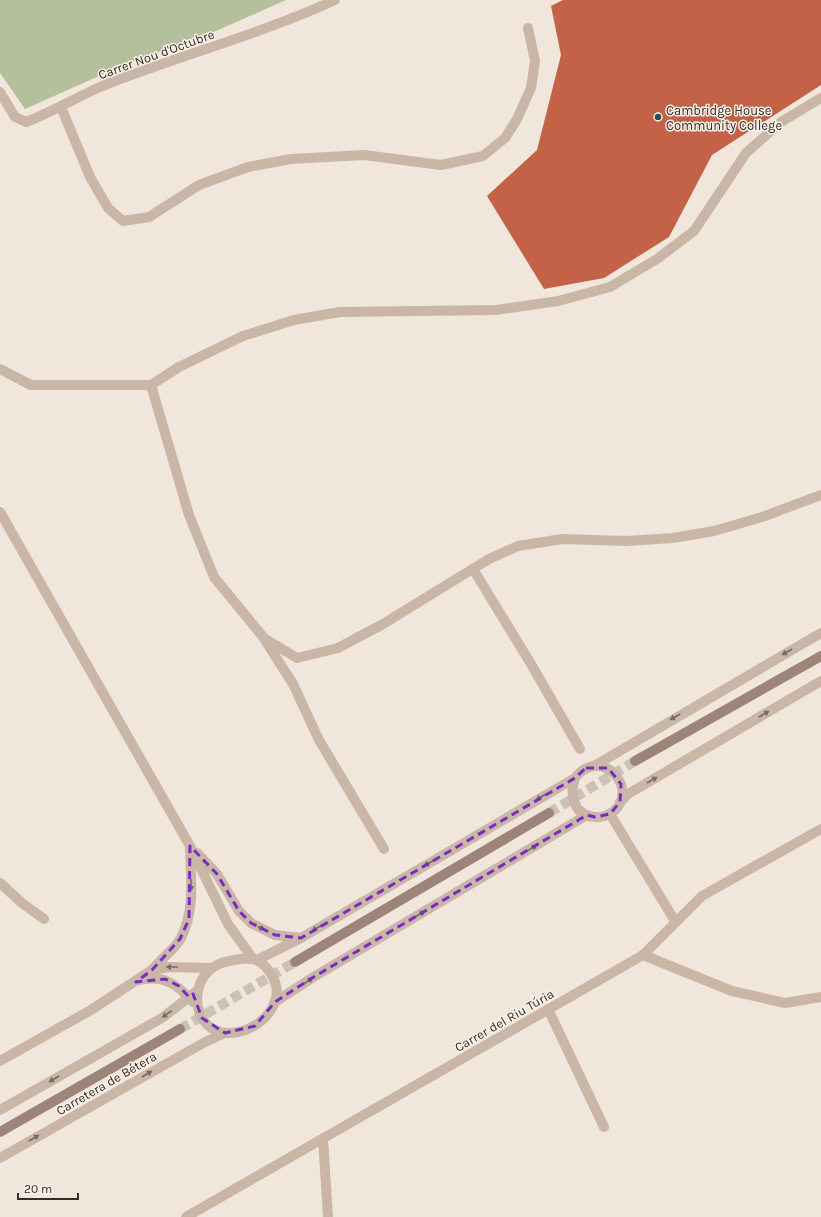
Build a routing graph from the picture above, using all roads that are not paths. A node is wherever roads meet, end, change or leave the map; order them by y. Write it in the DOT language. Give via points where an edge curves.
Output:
graph roads {
  1 [pos="335,0"];
  2 [pos="528,28"];
  3 [pos="0,92"];
  4 [pos="821,98"];
  5 [pos="61,107"];
  6 [pos="0,370"];
  7 [pos="151,385"];
  8 [pos="821,495"];
  9 [pos="0,512"];
  10 [pos="473,570"];
  11 [pos="821,633"];
  12 [pos="264,638"];
  13 [pos="821,656"];
  14 [pos="821,681"];
  15 [pos="580,749"];
  16 [pos="636,761"];
  17 [pos="594,766"];
  18 [pos="575,778"];
  19 [pos="620,802"];
  20 [pos="549,813"];
  21 [pos="610,814"];
  22 [pos="587,815"];
  23 [pos="821,829"];
  24 [pos="190,846"];
  25 [pos="384,849"];
  26 [pos="0,883"];
  27 [pos="44,919"];
  28 [pos="675,921"];
  29 [pos="301,938"];
  30 [pos="643,955"];
  31 [pos="255,960"];
  32 [pos="295,962"];
  33 [pos="211,968"];
  34 [pos="152,970"];
  35 [pos="136,982"];
  36 [pos="198,991"];
  37 [pos="821,996"];
  38 [pos="189,997"];
  39 [pos="275,1002"];
  40 [pos="197,1005"];
  41 [pos="548,1009"];
  42 [pos="180,1029"];
  43 [pos="225,1033"];
  44 [pos="0,1061"];
  45 [pos="0,1110"];
  46 [pos="604,1127"];
  47 [pos="0,1132"];
  48 [pos="323,1139"];
  49 [pos="0,1158"];
  50 [pos="186,1217"];
  51 [pos="328,1217"];
  1 -- 5 [label="street, Carrer Nou d'Octubre" via="100,88"];
  2 -- 5 [label="street" via="536,61 531,88 505,138 483,156 440,165 364,154 291,159 248,167 198,185 149,217 123,221 108,208 90,177"];
  3 -- 5 [label="street, Carrer Nou d'Octubre" via="15,117 26,122"];
  4 -- 7 [label="street" via="781,122 746,153 694,231 657,259 610,287 558,301 496,310 340,312 294,320 243,336 179,367"];
  6 -- 7 [label="street" via="31,385"];
  7 -- 12 [label="street" via="189,515 214,577"];
  8 -- 10 [label="street" via="755,519 673,538 626,541 562,539 518,546 489,559"];
  9 -- 24 [label="street"];
  10 -- 12 [label="street" via="384,624 338,648 298,658"];
  10 -- 15 [label="street"];
  11 -- 17 [label="street, one-way"];
  12 -- 25 [label="street" via="293,684 319,740"];
  13 -- 16 [label="main road"];
  19 -- 14 [label="street, one-way" via="628,794"];
  17 -- 18 [label="street" via="580,772"];
  17 -- 19 [label="street" via="608,768 617,776 622,789"];
  18 -- 22 [label="street" via="571,794 579,810"];
  18 -- 29 [label="street, one-way"];
  19 -- 21 [label="street"];
  20 -- 32 [label="main road"];
  21 -- 22 [label="street" via="595,817"];
  21 -- 28 [label="street"];
  39 -- 22 [label="street, one-way"];
  23 -- 28 [label="street, Carrer del Riu Túria" via="702,896"];
  29 -- 24 [label="street, one-way" via="275,935 251,923 239,911 217,874"];
  24 -- 31 [label="street" via="228,924"];
  24 -- 34 [label="street, one-way" via="189,918 180,939"];
  26 -- 27 [label="street"];
  28 -- 30 [label="street, Carrer del Riu Túria"];
  29 -- 31 [label="street"];
  30 -- 37 [label="street" via="732,991 785,1003"];
  30 -- 41 [label="street, Carrer del Riu Túria"];
  31 -- 33 [label="street" via="229,961"];
  31 -- 39 [label="street" via="271,975 276,985"];
  33 -- 34 [label="street, one-way" via="169,966"];
  33 -- 36 [label="street"];
  34 -- 35 [label="street"];
  35 -- 38 [label="street" via="147,978 165,979 179,986"];
  35 -- 44 [label="street"];
  36 -- 38 [label="street"];
  36 -- 40 [label="street"];
  38 -- 40 [label="street"];
  38 -- 45 [label="street, one-way" via="162,1018"];
  39 -- 43 [label="street" via="255,1026"];
  40 -- 43 [label="street" via="202,1018"];
  41 -- 46 [label="street"];
  41 -- 48 [label="street, Carrer del Riu Túria"];
  42 -- 47 [label="main road"];
  49 -- 43 [label="street, Carretera de Bétera, one-way"];
  48 -- 50 [label="street, Carrer del Riu Túria"];
  48 -- 51 [label="street"];
}
